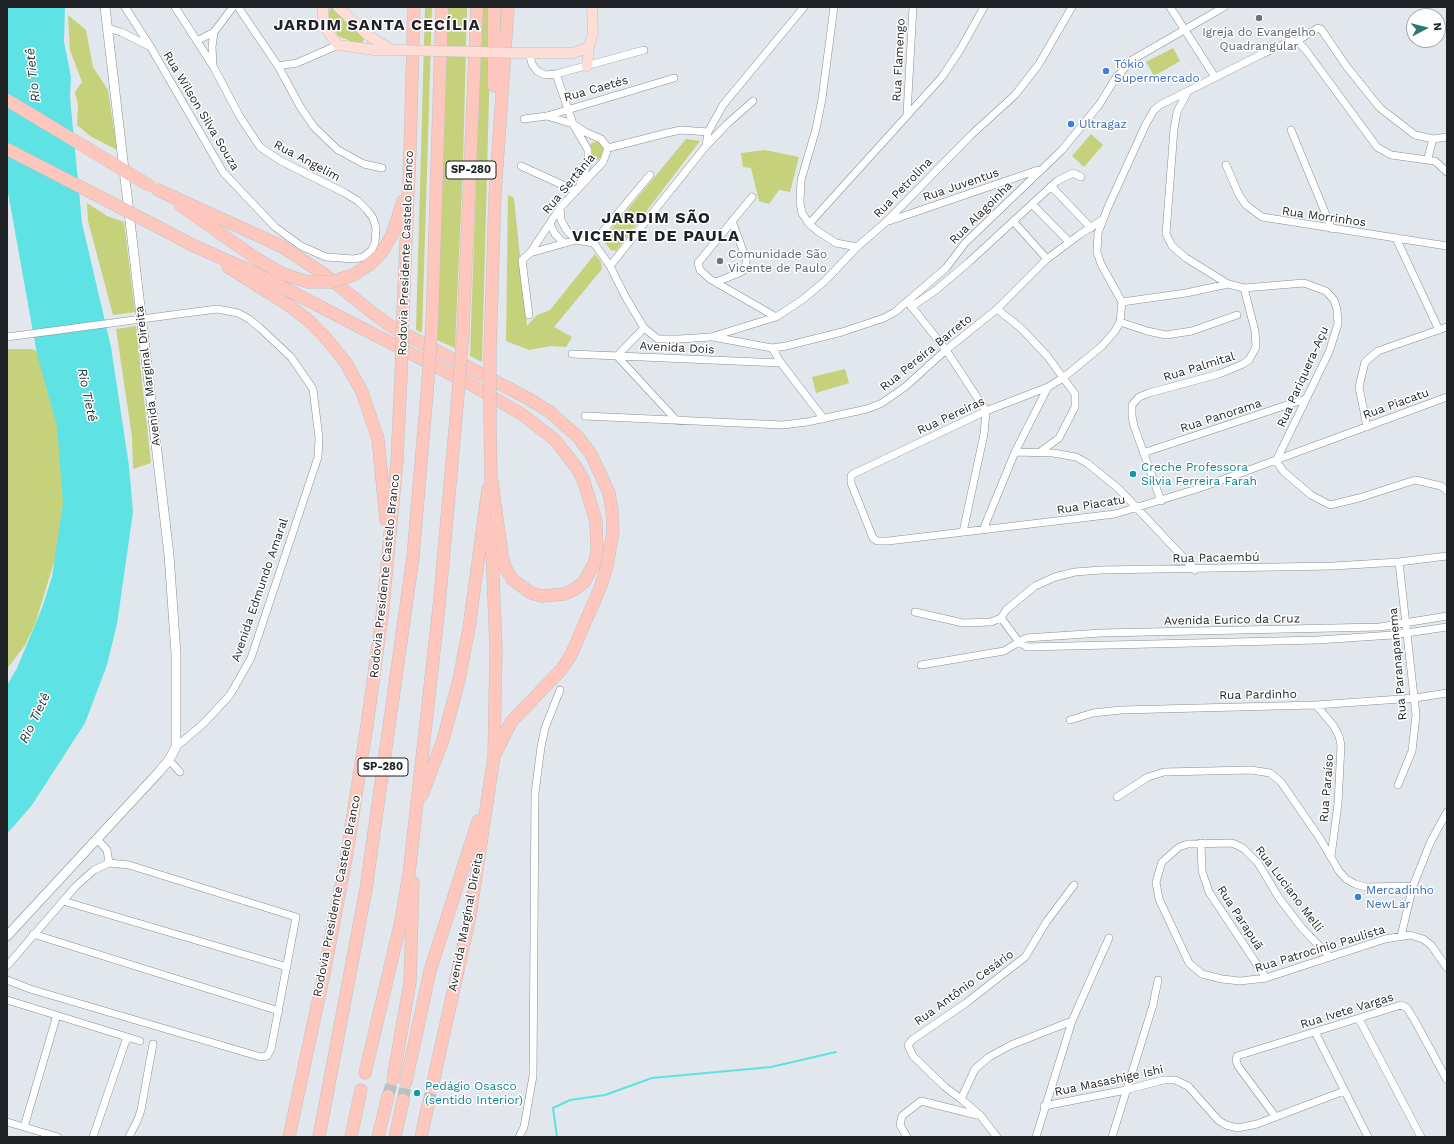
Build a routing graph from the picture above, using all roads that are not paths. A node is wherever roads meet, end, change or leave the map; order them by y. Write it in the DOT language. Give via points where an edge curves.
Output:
graph roads {
  1 [pos="105,7"];
  2 [pos="125,7"];
  3 [pos="175,7"];
  4 [pos="323,7"];
  5 [pos="338,7"];
  6 [pos="414,7"];
  7 [pos="442,7"];
  8 [pos="477,7"];
  9 [pos="494,7"];
  10 [pos="508,7"];
  11 [pos="592,7"];
  12 [pos="804,7"];
  13 [pos="834,7"];
  14 [pos="914,7"];
  15 [pos="984,7"];
  16 [pos="1072,7"];
  17 [pos="1170,7"];
  18 [pos="1224,7"];
  19 [pos="242,9"];
  20 [pos="230,10"];
  21 [pos="107,28"];
  22 [pos="1185,30"];
  23 [pos="214,32"];
  24 [pos="369,36"];
  25 [pos="197,41"];
  26 [pos="1297,41"];
  27 [pos="338,45"];
  28 [pos="150,46"];
  29 [pos="589,47"];
  30 [pos="365,50"];
  31 [pos="394,50"];
  32 [pos="644,50"];
  33 [pos="524,53"];
  34 [pos="573,53"];
  35 [pos="213,66"];
  36 [pos="278,66"];
  37 [pos="587,66"];
  38 [pos="556,74"];
  39 [pos="1215,77"];
  40 [pos="674,78"];
  41 [pos="1188,91"];
  42 [pos="7,100"];
  43 [pos="753,101"];
  44 [pos="567,109"];
  45 [pos="907,114"];
  46 [pos="547,116"];
  47 [pos="524,119"];
  48 [pos="573,124"];
  49 [pos="1291,130"];
  50 [pos="708,132"];
  51 [pos="1447,137"];
  52 [pos="1433,139"];
  53 [pos="706,146"];
  54 [pos="608,148"];
  55 [pos="7,149"];
  56 [pos="410,151"];
  57 [pos="1428,158"];
  58 [pos="1226,165"];
  59 [pos="520,166"];
  60 [pos="382,168"];
  61 [pos="1041,169"];
  62 [pos="1447,172"];
  63 [pos="650,175"];
  64 [pos="1081,177"];
  65 [pos="1050,186"];
  66 [pos="154,188"];
  67 [pos="578,188"];
  68 [pos="495,195"];
  69 [pos="752,197"];
  70 [pos="1032,204"];
  71 [pos="560,208"];
  72 [pos="1102,220"];
  73 [pos="732,221"];
  74 [pos="887,221"];
  75 [pos="1013,221"];
  76 [pos="550,224"];
  77 [pos="809,224"];
  78 [pos="1091,228"];
  79 [pos="1332,229"];
  80 [pos="1396,238"];
  81 [pos="576,240"];
  82 [pos="186,241"];
  83 [pos="1068,242"];
  84 [pos="564,243"];
  85 [pos="593,243"];
  86 [pos="1447,246"];
  87 [pos="857,247"];
  88 [pos="530,252"];
  89 [pos="354,259"];
  90 [pos="1047,259"];
  91 [pos="610,266"];
  92 [pos="946,268"];
  93 [pos="953,276"];
  94 [pos="716,282"];
  95 [pos="1228,284"];
  96 [pos="1244,288"];
  97 [pos="1122,302"];
  98 [pos="910,304"];
  99 [pos="997,309"];
  100 [pos="529,314"];
  101 [pos="1237,315"];
  102 [pos="776,317"];
  103 [pos="1120,322"];
  104 [pos="1447,327"];
  105 [pos="644,328"];
  106 [pos="1439,330"];
  107 [pos="7,337"];
  108 [pos="711,337"];
  109 [pos="772,348"];
  110 [pos="946,350"];
  111 [pos="572,354"];
  112 [pos="617,356"];
  113 [pos="781,364"];
  114 [pos="1063,378"];
  115 [pos="1048,387"];
  116 [pos="1447,398"];
  117 [pos="1305,399"];
  118 [pos="986,411"];
  119 [pos="585,416"];
  120 [pos="824,419"];
  121 [pos="677,421"];
  122 [pos="1367,427"];
  123 [pos="1015,452"];
  124 [pos="1040,452"];
  125 [pos="1143,453"];
  126 [pos="1276,461"];
  127 [pos="491,474"];
  128 [pos="1447,491"];
  129 [pos="1161,501"];
  130 [pos="1135,509"];
  131 [pos="983,530"];
  132 [pos="962,532"];
  133 [pos="888,541"];
  134 [pos="1447,556"];
  135 [pos="388,561"];
  136 [pos="1399,562"];
  137 [pos="1195,570"];
  138 [pos="915,612"];
  139 [pos="1447,616"];
  140 [pos="1001,618"];
  141 [pos="1406,624"];
  142 [pos="1447,627"];
  143 [pos="1211,631"];
  144 [pos="1408,634"];
  145 [pos="1019,642"];
  146 [pos="1212,643"];
  147 [pos="921,665"];
  148 [pos="560,690"];
  149 [pos="1447,693"];
  150 [pos="1415,698"];
  151 [pos="1316,705"];
  152 [pos="1070,720"];
  153 [pos="176,747"];
  154 [pos="494,756"];
  155 [pos="170,760"];
  156 [pos="180,772"];
  157 [pos="490,785"];
  158 [pos="1398,785"];
  159 [pos="1117,797"];
  160 [pos="1447,812"];
  161 [pos="415,816"];
  162 [pos="97,839"];
  163 [pos="1202,843"];
  164 [pos="1331,856"];
  165 [pos="109,863"];
  166 [pos="1074,885"];
  167 [pos="1413,886"];
  168 [pos="63,901"];
  169 [pos="33,934"];
  170 [pos="7,936"];
  171 [pos="1401,936"];
  172 [pos="1109,938"];
  173 [pos="1330,957"];
  174 [pos="7,966"];
  175 [pos="287,968"];
  176 [pos="1447,968"];
  177 [pos="1266,978"];
  178 [pos="7,980"];
  179 [pos="1158,980"];
  180 [pos="7,1000"];
  181 [pos="279,1010"];
  182 [pos="57,1015"];
  183 [pos="1359,1019"];
  184 [pos="1072,1021"];
  185 [pos="1315,1032"];
  186 [pos="126,1036"];
  187 [pos="140,1041"];
  188 [pos="153,1044"];
  189 [pos="365,1073"];
  190 [pos="393,1079"];
  191 [pos="1447,1080"];
  192 [pos="406,1082"];
  193 [pos="432,1087"];
  194 [pos="361,1090"];
  195 [pos="1126,1090"];
  196 [pos="1344,1091"];
  197 [pos="388,1096"];
  198 [pos="403,1100"];
  199 [pos="961,1100"];
  200 [pos="428,1105"];
  201 [pos="1044,1106"];
  202 [pos="980,1115"];
  203 [pos="1275,1116"];
  204 [pos="7,1122"];
  205 [pos="24,1127"];
  206 [pos="58,1137"];
  207 [pos="93,1137"];
  208 [pos="129,1137"];
  209 [pos="289,1137"];
  210 [pos="319,1137"];
  211 [pos="351,1137"];
  212 [pos="378,1137"];
  213 [pos="395,1137"];
  214 [pos="422,1137"];
  215 [pos="519,1137"];
  216 [pos="907,1137"];
  217 [pos="996,1137"];
  218 [pos="1036,1137"];
  219 [pos="1112,1137"];
  220 [pos="1368,1137"];
  221 [pos="1422,1137"];
  1 -- 21 [label="main road, Avenida Marginal Direita"];
  2 -- 28 [label="street, Rua Wilson Silva Souza"];
  3 -- 25 [label="street, Rua Angelim"];
  4 -- 27 [label="main road" via="323,22"];
  5 -- 24 [label="main road"];
  6 -- 56 [label="highway, Rodovia Presidente Castelo Branco"];
  7 -- 210 [label="highway, Rodovia Presidente Castelo Branco / SP-280, bridge" via="432,324 413,557 366,889"];
  8 -- 161 [label="highway, SP-280, bridge" via="463,332 440,591"];
  9 -- 68 [label="highway"];
  10 -- 68 [label="highway"];
  11 -- 29 [label="main road" via="593,33"];
  12 -- 50 [label="street" via="723,105"];
  13 -- 77 [label="street" via="822,99 799,192 802,213"];
  14 -- 45 [label="street, Rua Flamengo"];
  15 -- 45 [label="street" via="942,77"];
  16 -- 74 [label="street, Rua Petrolina" via="1039,64 1015,95 971,134"];
  17 -- 22 [label="street"];
  18 -- 22 [label="street, Rua Alagoinha"];
  19 -- 20 [label="street"];
  19 -- 36 [label="street"];
  20 -- 23 [label="street"];
  21 -- 28 [label="street, Rua Wilson Silva Souza" via="122,32"];
  21 -- 153 [label="main road, Avenida Marginal Direita" via="169,555 176,654"];
  22 -- 39 [label="street"];
  22 -- 61 [label="street, Rua Alagoinha" via="1141,54 1123,68 1087,120 1061,151"];
  23 -- 25 [label="street"];
  23 -- 35 [label="street"];
  24 -- 30 [label="main road"];
  24 -- 31 [label="main road"];
  25 -- 35 [label="street, Rua Angelim"];
  26 -- 39 [label="street" via="1291,41"];
  26 -- 52 [label="street" via="1318,28 1321,29 1380,108 1415,135"];
  26 -- 57 [label="street" via="1377,147 1391,155"];
  27 -- 30 [label="main road"];
  27 -- 36 [label="street" via="297,63"];
  28 -- 89 [label="street, Rua Wilson Silva Souza" via="208,148 230,181 275,227 301,246 326,257"];
  29 -- 34 [label="main road"];
  29 -- 37 [label="main road"];
  30 -- 31 [label="main road"];
  31 -- 33 [label="main road, bridge"];
  32 -- 37 [label="street"];
  33 -- 34 [label="main road"];
  33 -- 38 [label="street" via="537,71"];
  34 -- 37 [label="main road"];
  35 -- 89 [label="street, Rua Angelim" via="240,117 260,147 281,161 358,201 373,218 376,228 371,251"];
  36 -- 60 [label="street" via="301,108 328,141 338,150 364,164"];
  37 -- 38 [label="street"];
  38 -- 44 [label="street"];
  39 -- 41 [label="street"];
  40 -- 44 [label="street, Rua Caetés"];
  41 -- 72 [label="street" via="1160,105 1151,115"];
  41 -- 95 [label="street" via="1177,112 1174,129 1166,234 1172,246 1186,258"];
  42 -- 66 [label="highway, bridge"];
  43 -- 53 [label="street"];
  44 -- 46 [label="street, Rua Caetés"];
  44 -- 48 [label="street"];
  45 -- 77 [label="street"];
  46 -- 47 [label="street, Rua Caetés"];
  46 -- 48 [label="street, Rua Sertânia"];
  48 -- 54 [label="street, Rua Sertânia" via="601,138"];
  48 -- 67 [label="street" via="586,145 589,157"];
  49 -- 79 [label="street"];
  50 -- 53 [label="street"];
  50 -- 54 [label="street, Rua Sertânia" via="681,130"];
  51 -- 52 [label="street"];
  52 -- 57 [label="street"];
  53 -- 91 [label="street"];
  54 -- 67 [label="street, Rua Sertânia" via="603,162"];
  55 -- 82 [label="highway, bridge"];
  56 -- 66 [label="highway, bridge" via="404,198 392,235 382,252 372,263 353,275 331,282 308,282 283,274"];
  56 -- 135 [label="highway, Rodovia Presidente Castelo Branco, bridge" via="397,461"];
  57 -- 62 [label="street"];
  58 -- 79 [label="street, Rua Morrinhos" via="1238,195 1253,212 1274,221"];
  59 -- 67 [label="street"];
  61 -- 74 [label="street, Rua Juventus"];
  61 -- 92 [label="street, Rua Alagoinha" via="965,243"];
  63 -- 85 [label="street"];
  64 -- 65 [label="street" via="1069,174"];
  65 -- 70 [label="street"];
  65 -- 78 [label="street"];
  66 -- 154 [label="highway" via="286,249 324,274 395,329 550,412 578,437 591,454 610,493 612,511 613,531 600,588 571,656 561,670 511,722"];
  67 -- 71 [label="street, Rua Sertânia"];
  68 -- 127 [label="highway, bridge" via="490,352"];
  69 -- 73 [label="street"];
  70 -- 75 [label="street"];
  70 -- 83 [label="street"];
  71 -- 76 [label="street, Rua Sertânia"];
  71 -- 81 [label="street" via="563,226"];
  72 -- 78 [label="street, Rua Pereira Barreto"];
  72 -- 97 [label="street" via="1096,241 1097,252"];
  73 -- 94 [label="street" via="698,263 700,270"];
  73 -- 94 [label="street" via="746,259 746,269"];
  74 -- 87 [label="street, Rua Petrolina"];
  75 -- 90 [label="street"];
  75 -- 93 [label="street"];
  76 -- 84 [label="street"];
  76 -- 88 [label="street, Rua Sertânia"];
  77 -- 87 [label="street" via="836,243"];
  78 -- 83 [label="street, Rua Pereira Barreto"];
  79 -- 80 [label="street, Rua Morrinhos"];
  80 -- 86 [label="street, Rua Morrinhos"];
  80 -- 106 [label="street"];
  81 -- 84 [label="street"];
  81 -- 85 [label="street"];
  82 -- 127 [label="highway" via="257,274 470,384 524,415 555,440 583,479 596,521 595,562 584,582 575,589 559,595 542,596 531,593 513,580 502,555"];
  82 -- 135 [label="highway" via="298,312 325,337 346,363 362,392 378,439"];
  83 -- 90 [label="street, Rua Pereira Barreto"];
  84 -- 88 [label="street"];
  85 -- 91 [label="street"];
  87 -- 102 [label="street, Rua Petrolina" via="808,295"];
  88 -- 100 [label="street, Rua Sertânia" via="522,260"];
  90 -- 99 [label="street, Rua Pereira Barreto"];
  91 -- 105 [label="street"];
  92 -- 93 [label="street"];
  92 -- 98 [label="street, Rua Alagoinha"];
  93 -- 98 [label="street"];
  94 -- 102 [label="street"];
  95 -- 96 [label="street"];
  95 -- 97 [label="street"];
  96 -- 117 [label="street, Rua Pariquera-Açu" via="1304,284 1326,291 1334,300 1337,309 1337,330"];
  96 -- 125 [label="street, Rua Palmital" via="1255,331 1256,347 1253,354 1236,369 1139,397 1132,405 1132,416"];
  97 -- 103 [label="street"];
  98 -- 109 [label="street, Rua Alagoinha" via="884,318 806,342"];
  98 -- 110 [label="street"];
  99 -- 110 [label="street, Rua Pereira Barreto"];
  99 -- 114 [label="street" via="1036,344"];
  101 -- 103 [label="street" via="1192,331 1166,335"];
  102 -- 108 [label="street, Rua Petrolina"];
  103 -- 114 [label="street, Rua Pereiras" via="1102,346"];
  104 -- 106 [label="street"];
  105 -- 108 [label="street" via="658,339"];
  105 -- 112 [label="street"];
  106 -- 122 [label="street" via="1378,351 1366,362 1360,381 1360,397"];
  107 -- 153 [label="street, Avenida Edmundo Amaral, bridge" via="217,309 238,313 260,328 291,357 313,389 319,438 318,457 251,658 230,695 204,723"];
  108 -- 109 [label="street, Rua Alagoinha"];
  109 -- 113 [label="street"];
  110 -- 118 [label="street"];
  110 -- 120 [label="street, Rua Pereira Barreto" via="905,387 882,403"];
  111 -- 112 [label="street, Avenida Dois"];
  112 -- 113 [label="street, Avenida Dois"];
  112 -- 121 [label="street"];
  113 -- 120 [label="street"];
  114 -- 115 [label="street, Rua Pereiras"];
  114 -- 124 [label="street" via="1075,394 1075,407 1059,438"];
  115 -- 118 [label="street, Rua Pereiras"];
  115 -- 123 [label="street"];
  116 -- 122 [label="street, Rua Piacatu"];
  117 -- 125 [label="street, Rua Panorama"];
  117 -- 126 [label="street, Rua Pariquera-Açu"];
  118 -- 132 [label="street" via="984,434"];
  118 -- 133 [label="street, Rua Pereiras" via="851,476 851,483 873,538 877,541"];
  119 -- 121 [label="street, Rua Pereira Barreto"];
  120 -- 121 [label="street, Rua Pereira Barreto" via="783,425"];
  122 -- 126 [label="street, Rua Piacatu"];
  123 -- 124 [label="street"];
  123 -- 131 [label="street"];
  124 -- 130 [label="street" via="1076,457 1088,463 1119,490"];
  125 -- 129 [label="street, Rua Palmital"];
  126 -- 128 [label="street" via="1298,485 1330,505 1415,480 1441,486"];
  126 -- 129 [label="street, Rua Piacatu"];
  127 -- 154 [label="highway" via="491,551 496,649"];
  127 -- 161 [label="highway" via="459,680 443,740"];
  129 -- 130 [label="street, Rua Piacatu"];
  130 -- 131 [label="street, Rua Piacatu" via="1098,517"];
  130 -- 137 [label="street"];
  131 -- 132 [label="street, Rua Piacatu"];
  132 -- 133 [label="street, Rua Piacatu"];
  134 -- 136 [label="street, Rua Pacaembú"];
  135 -- 209 [label="highway, Rodovia Presidente Castelo Branco" via="347,853"];
  136 -- 137 [label="street, Rua Pacaembú"];
  136 -- 141 [label="street, Rua Paranapanema"];
  137 -- 140 [label="street, Rua Pacaembú" via="1101,570 1066,574 1035,586 1006,610"];
  138 -- 140 [label="street" via="963,623 991,622"];
  139 -- 141 [label="street, Avenida Eurico da Cruz"];
  140 -- 145 [label="street"];
  141 -- 143 [label="street, Avenida Eurico da Cruz" via="1380,627"];
  141 -- 144 [label="street, Rua Paranapanema"];
  142 -- 144 [label="street, Avenida Eurico da Cruz"];
  143 -- 145 [label="street, Avenida Eurico da Cruz" via="1072,634 1026,638"];
  143 -- 146 [label="street"];
  144 -- 146 [label="street, Avenida Eurico da Cruz" via="1323,640"];
  144 -- 150 [label="street, Rua Paranapanema"];
  145 -- 146 [label="street, Avenida Eurico da Cruz" via="1027,647"];
  145 -- 147 [label="street, Avenida Eurico da Cruz" via="1004,651"];
  148 -- 215 [label="street" via="540,747 534,793 533,1076 524,1127"];
  149 -- 150 [label="street, Rua Pardinho"];
  150 -- 151 [label="street, Rua Pardinho"];
  150 -- 158 [label="street, Rua Paranapanema" via="1412,751"];
  151 -- 152 [label="street, Rua Pardinho" via="1121,710 1092,713"];
  151 -- 164 [label="street, Rua Paraíso" via="1333,726 1341,745 1338,804"];
  153 -- 155 [label="main road, Avenida Edmundo Amaral"];
  154 -- 157 [label="highway, Avenida Marginal Direita"];
  155 -- 156 [label="street"];
  155 -- 162 [label="main road, Avenida Edmundo Amaral"];
  157 -- 192 [label="highway" via="430,971"];
  157 -- 193 [label="highway, Avenida Marginal Direita" via="470,916"];
  159 -- 164 [label="street" via="1148,777 1164,772 1251,770 1270,773 1281,782"];
  160 -- 167 [label="street" via="1431,841"];
  161 -- 189 [label="highway, SP-280" via="401,921"];
  161 -- 190 [label="highway" via="412,963"];
  162 -- 165 [label="street" via="107,850"];
  162 -- 170 [label="main road, Avenida Edmundo Amaral"];
  163 -- 173 [label="street, Rua Luciano Melli" via="1232,844 1249,852 1302,928"];
  163 -- 177 [label="street, Rua Parapuã" via="1202,871 1209,892"];
  163 -- 177 [label="street, Rua Patrocínio Paulista" via="1188,844 1169,854 1162,862 1156,882 1159,899 1187,959 1194,969 1212,977 1240,981"];
  164 -- 167 [label="street" via="1346,880 1355,884 1366,887"];
  165 -- 168 [label="street" via="94,870"];
  165 -- 175 [label="street" via="129,865 296,917"];
  166 -- 199 [label="street, Rua Antônio Cesário" via="1051,915 1025,957 908,1045 913,1056"];
  167 -- 171 [label="street"];
  168 -- 169 [label="street"];
  168 -- 175 [label="street"];
  169 -- 174 [label="street"];
  169 -- 181 [label="street"];
  171 -- 173 [label="street, Rua Patrocínio Paulista"];
  171 -- 176 [label="street" via="1410,935 1423,939 1431,945"];
  172 -- 184 [label="street"];
  173 -- 177 [label="street, Rua Patrocínio Paulista"];
  175 -- 181 [label="street"];
  178 -- 181 [label="street" via="261,1057 267,1056 271,1049"];
  179 -- 195 [label="street" via="1153,1005"];
  180 -- 182 [label="street"];
  182 -- 186 [label="street"];
  182 -- 205 [label="street"];
  183 -- 185 [label="street, Rua Ivete Vargas"];
  183 -- 191 [label="street, Rua Ivete Vargas" via="1404,1006"];
  183 -- 221 [label="street"];
  184 -- 199 [label="street" via="989,1056 975,1069"];
  184 -- 201 [label="street"];
  185 -- 196 [label="street"];
  185 -- 203 [label="street, Rua Ivete Vargas" via="1237,1056 1238,1066"];
  186 -- 187 [label="street"];
  186 -- 207 [label="street"];
  188 -- 208 [label="street" via="141,1110"];
  194 -- 211 [label="highway"];
  195 -- 201 [label="street, Rua Masashige Ishi"];
  195 -- 203 [label="street, Rua Masashige Ishi" via="1162,1080 1175,1080 1188,1086 1198,1095 1210,1113 1226,1125 1246,1127"];
  195 -- 219 [label="street"];
  196 -- 203 [label="street, Rua Masashige Ishi"];
  196 -- 220 [label="street"];
  197 -- 212 [label="highway"];
  198 -- 213 [label="highway"];
  199 -- 202 [label="street"];
  200 -- 214 [label="highway"];
  201 -- 218 [label="street"];
  202 -- 216 [label="street" via="921,1101 902,1116 900,1125"];
  202 -- 217 [label="street"];
  204 -- 205 [label="street"];
  205 -- 206 [label="street"];
}
